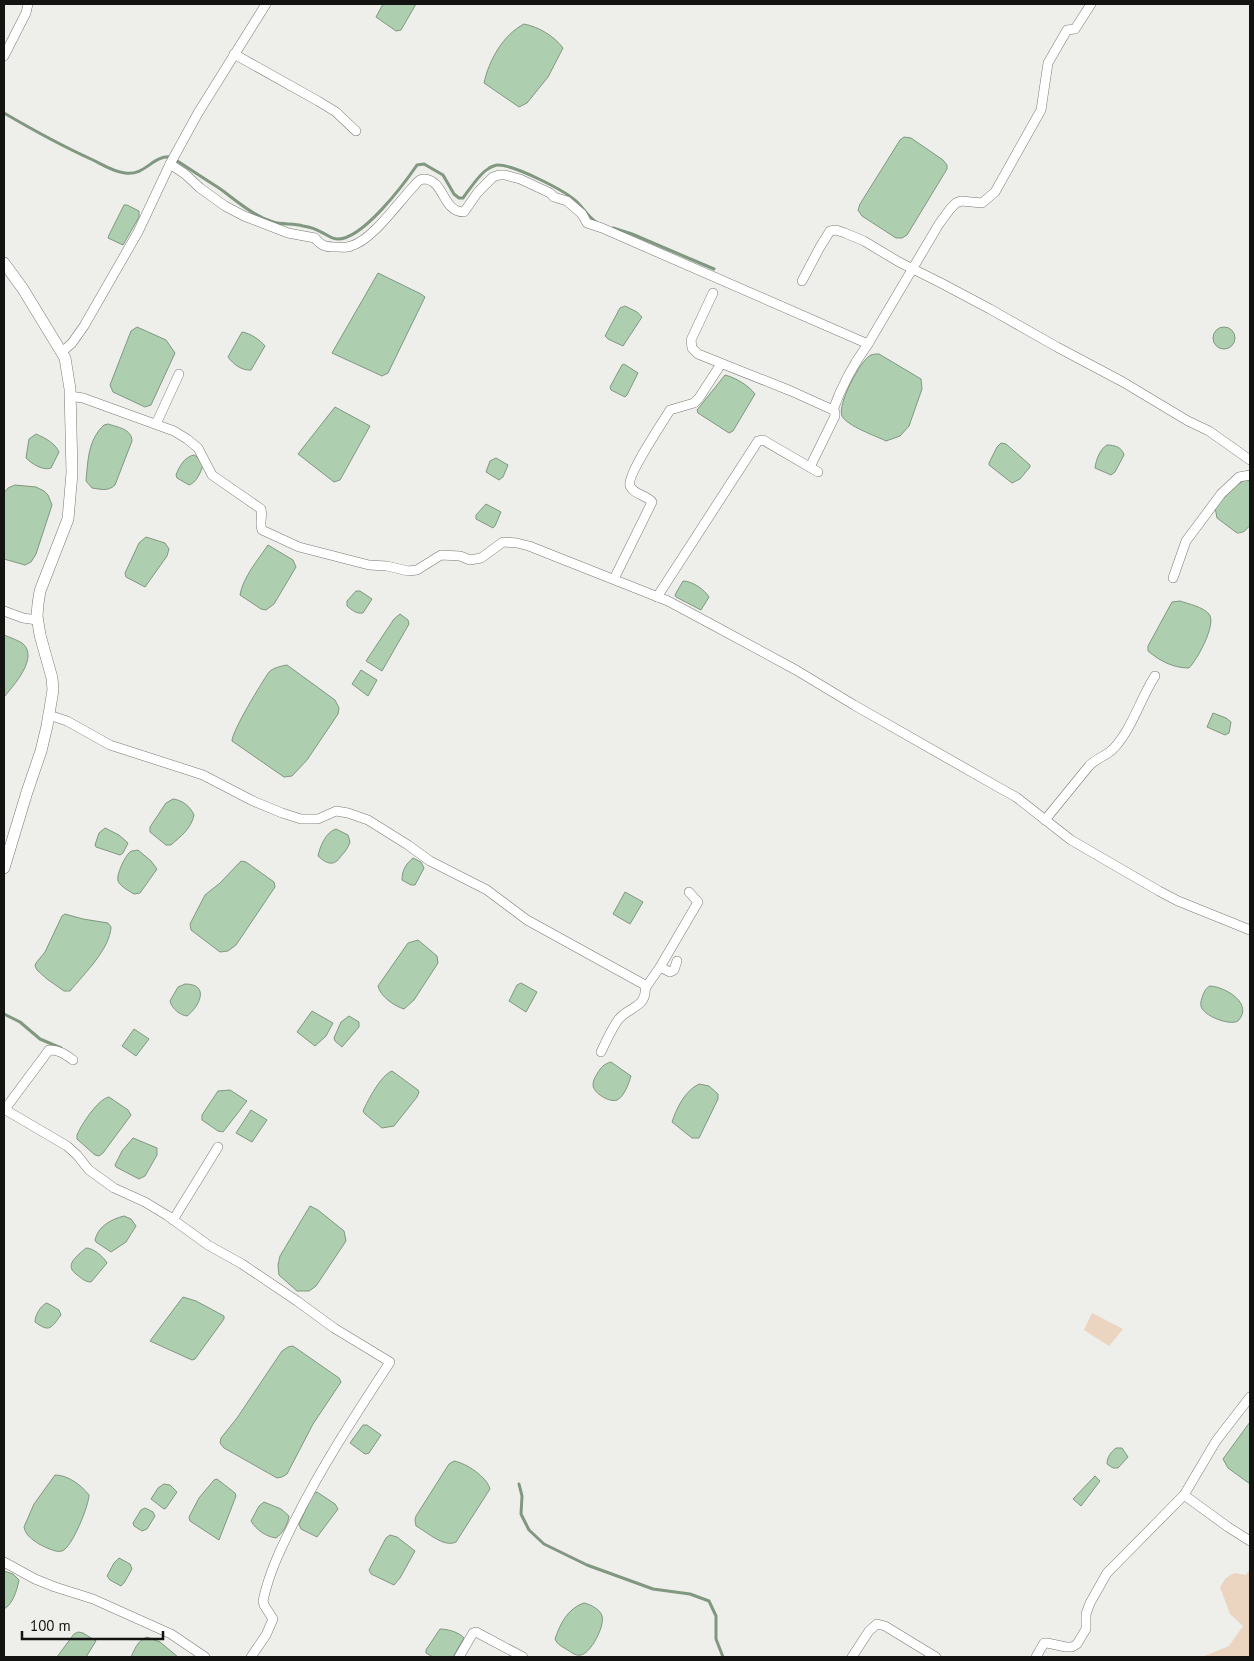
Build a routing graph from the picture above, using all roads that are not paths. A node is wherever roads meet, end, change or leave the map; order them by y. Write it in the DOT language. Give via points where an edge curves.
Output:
graph roads {
  1 [pos="28,4"];
  2 [pos="266,4"];
  3 [pos="1092,4"];
  4 [pos="234,54"];
  5 [pos="4,56"];
  6 [pos="356,131"];
  7 [pos="170,164"];
  8 [pos="4,263"];
  9 [pos="913,269"];
  10 [pos="802,281"];
  11 [pos="713,293"];
  12 [pos="868,344"];
  13 [pos="62,352"];
  14 [pos="721,364"];
  15 [pos="179,374"];
  16 [pos="70,396"];
  17 [pos="832,410"];
  18 [pos="156,424"];
  19 [pos="1250,460"];
  20 [pos="1250,475"];
  21 [pos="1172,578"];
  22 [pos="614,579"];
  23 [pos="657,597"];
  24 [pos="4,610"];
  25 [pos="38,620"];
  26 [pos="1155,676"];
  27 [pos="48,716"];
  28 [pos="1045,820"];
  29 [pos="4,868"];
  30 [pos="689,892"];
  31 [pos="1250,930"];
  32 [pos="677,961"];
  33 [pos="660,968"];
  34 [pos="646,987"];
  35 [pos="601,1052"];
  36 [pos="74,1060"];
  37 [pos="4,1109"];
  38 [pos="218,1147"];
  39 [pos="173,1220"];
  40 [pos="1250,1397"];
  41 [pos="1184,1495"];
  42 [pos="1250,1541"];
  43 [pos="4,1562"];
  44 [pos="205,1657"];
  45 [pos="251,1657"];
  46 [pos="458,1657"];
  47 [pos="523,1657"];
  48 [pos="852,1657"];
  49 [pos="936,1657"];
  50 [pos="1036,1657"];
  1 -- 5 [label="street"];
  2 -- 4 [label="street"];
  3 -- 9 [label="street" via="1075,29 1067,30 1048,63 1041,110 995,192 982,203 956,203 939,224"];
  4 -- 6 [label="street" via="336,112"];
  4 -- 7 [label="street"];
  7 -- 12 [label="street" via="225,206 288,232 315,238 327,247 350,247 369,235 421,180 433,182 450,206 464,212 492,177 506,175 567,201 587,223"];
  7 -- 13 [label="street" via="138,232 98,303 72,343"];
  8 -- 13 [label="main road"];
  9 -- 10 [label="street" via="836,230 830,231"];
  9 -- 12 [label="street"];
  9 -- 19 [label="street" via="1123,382 1209,431"];
  11 -- 14 [label="street" via="691,344 695,352"];
  12 -- 17 [label="street" via="841,387"];
  13 -- 16 [label="main road" via="68,370"];
  14 -- 17 [label="street"];
  14 -- 22 [label="street" via="694,403 670,410 630,478 633,490 652,502"];
  15 -- 18 [label="street"];
  16 -- 18 [label="street"];
  16 -- 25 [label="main road" via="72,473 68,519 40,591"];
  17 -- 23 [label="street" via="835,416 814,469 763,440 758,441"];
  18 -- 22 [label="street" via="187,439 198,448 212,475 261,509 262,530 299,547 369,565 408,571 417,570 441,555 470,560 481,558 498,545 509,542 529,546"];
  20 -- 21 [label="street" via="1239,477 1221,494 1186,540"];
  22 -- 23 [label="street"];
  23 -- 28 [label="street" via="796,670 969,769 1016,797"];
  24 -- 25 [label="street"];
  25 -- 27 [label="main road" via="52,678"];
  26 -- 28 [label="street" via="1119,742 1089,766"];
  27 -- 29 [label="main road" via="41,751"];
  27 -- 34 [label="street" via="67,722 110,745 203,775 253,801 301,819 318,819 336,811 368,820 430,861 487,890 535,924 639,980"];
  28 -- 31 [label="street" via="1071,840 1159,891"];
  30 -- 33 [label="street" via="698,902"];
  32 -- 33 [label="street" via="670,972"];
  33 -- 34 [label="street"];
  34 -- 35 [label="street" via="644,1000 620,1018"];
  36 -- 37 [label="street" via="49,1050"];
  37 -- 39 [label="street" via="67,1146 108,1185 145,1202"];
  38 -- 39 [label="street"];
  39 -- 45 [label="street" via="390,1362 325,1463 272,1568 264,1605 273,1619"];
  40 -- 41 [label="street" via="1216,1441"];
  41 -- 42 [label="street"];
  41 -- 50 [label="street" via="1107,1573 1090,1603 1086,1629 1077,1644 1066,1647 1044,1643"];
  43 -- 44 [label="street" via="42,1582 93,1599 171,1634"];
  46 -- 47 [label="street" via="476,1632"];
  48 -- 49 [label="street" via="877,1624 886,1626"];
}
